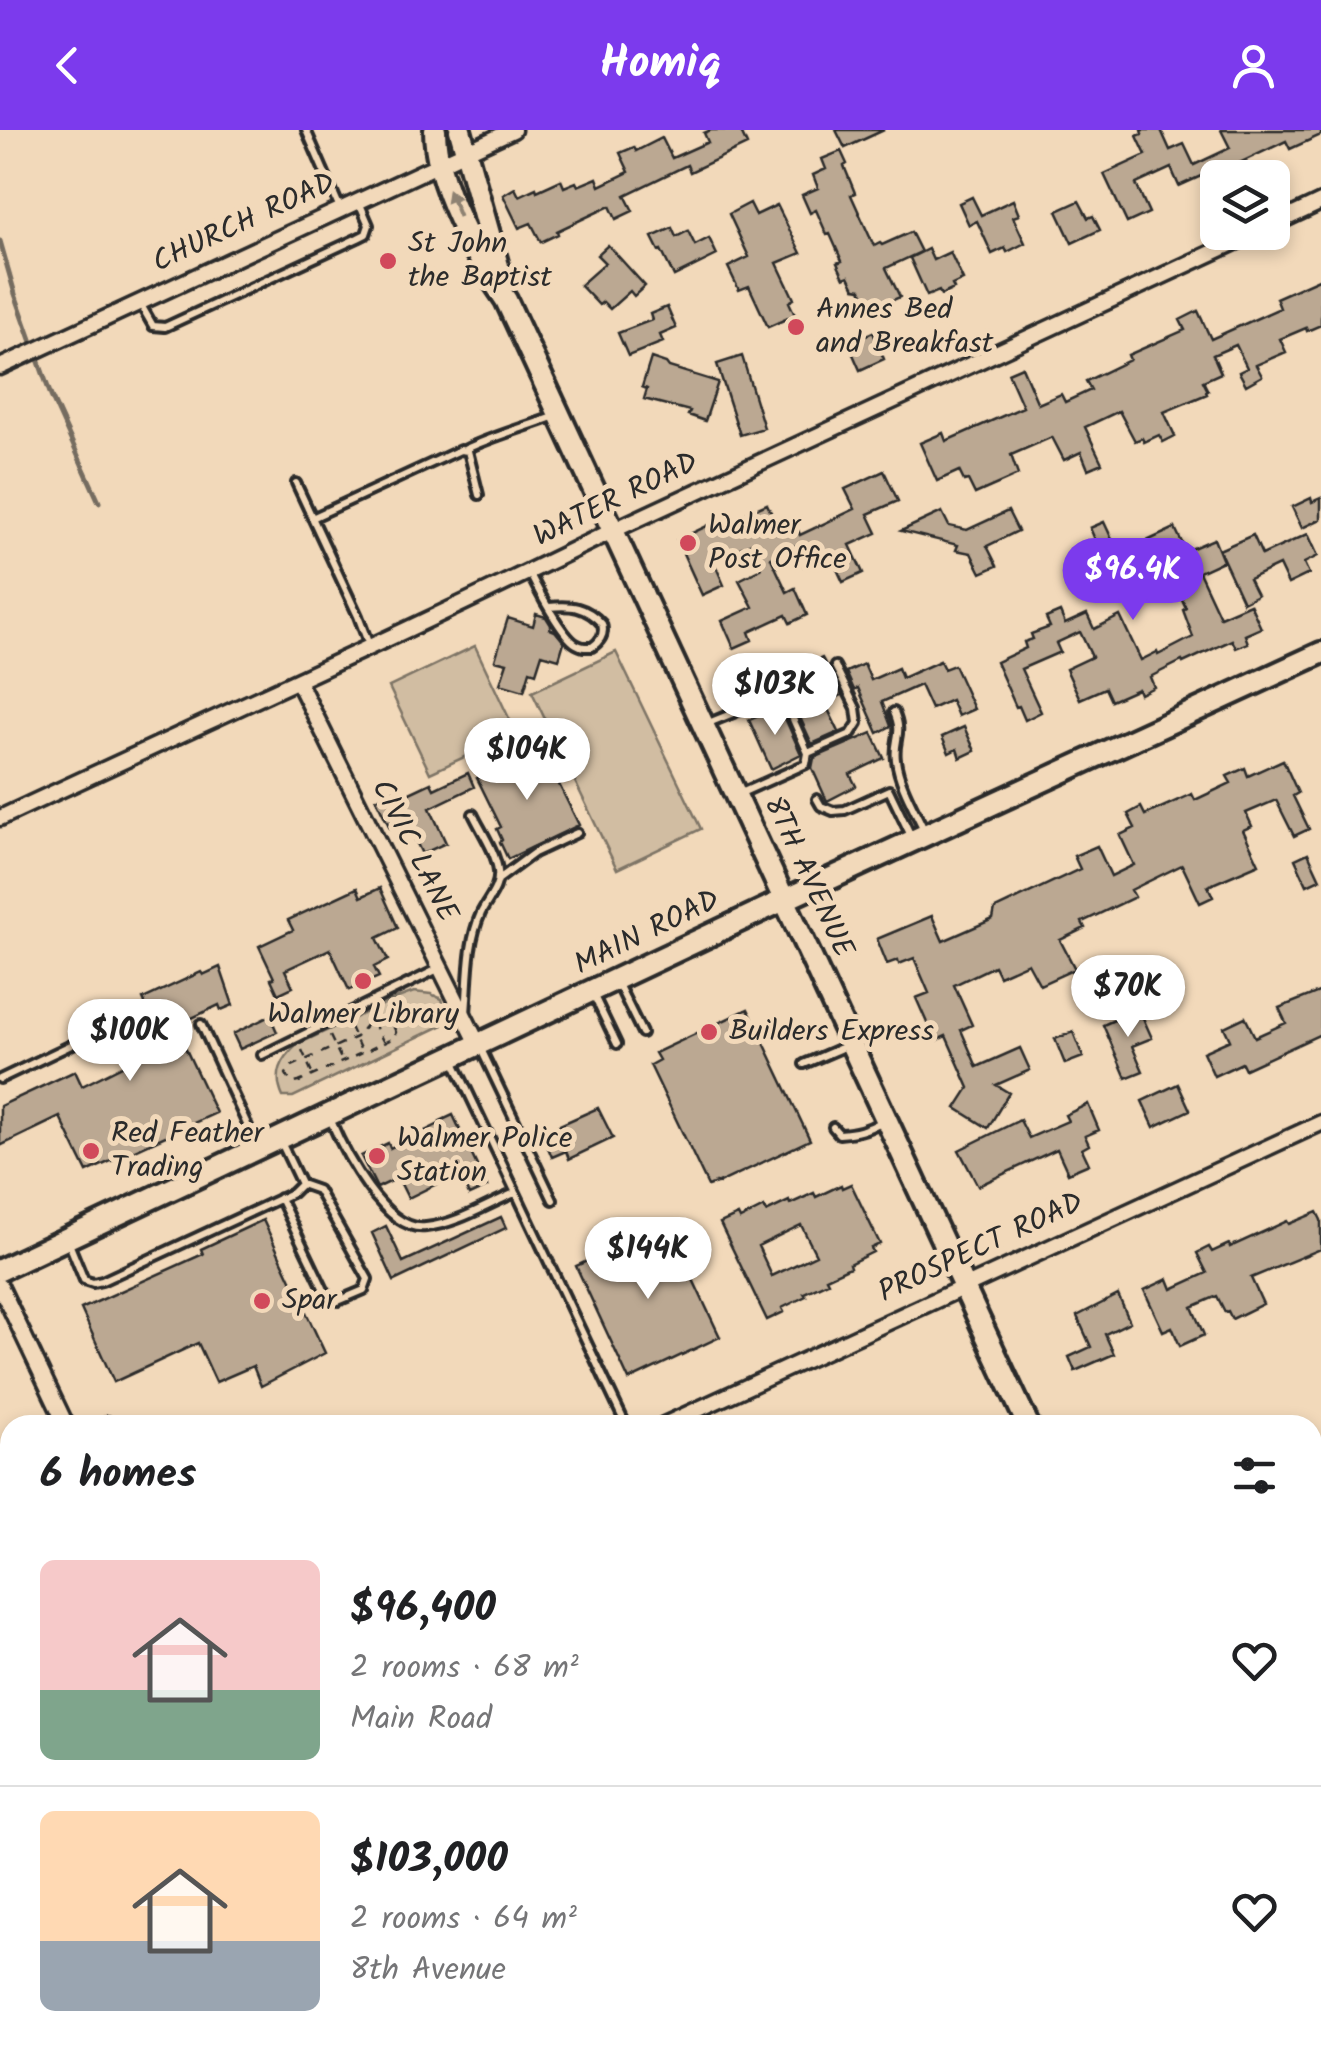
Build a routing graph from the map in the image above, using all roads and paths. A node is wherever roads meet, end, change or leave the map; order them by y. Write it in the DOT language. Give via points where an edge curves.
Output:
graph roads {
  1 [pos="306,130"];
  2 [pos="435,130"];
  3 [pos="460,130"];
  4 [pos="512,130"];
  5 [pos="466,152"];
  6 [pos="439,164"];
  7 [pos="358,201"];
  8 [pos="1321,202"];
  9 [pos="340,209"];
  10 [pos="1290,217"];
  11 [pos="1219,250"];
  12 [pos="506,300"];
  13 [pos="139,303"];
  14 [pos="0,368"];
  15 [pos="560,414"];
  16 [pos="465,450"];
  17 [pos="296,483"];
  18 [pos="479,495"];
  19 [pos="312,518"];
  20 [pos="614,530"];
  21 [pos="530,573"];
  22 [pos="548,607"];
  23 [pos="370,646"];
  24 [pos="1321,653"];
  25 [pos="835,666"];
  26 [pos="298,681"];
  27 [pos="894,712"];
  28 [pos="704,724"];
  29 [pos="808,753"];
  30 [pos="737,795"];
  31 [pos="816,799"];
  32 [pos="472,814"];
  33 [pos="0,818"];
  34 [pos="576,833"];
  35 [pos="920,839"];
  36 [pos="498,880"];
  37 [pos="786,899"];
  38 [pos="442,968"];
  39 [pos="617,980"];
  40 [pos="592,992"];
  41 [pos="398,1009"];
  42 [pos="384,1016"];
  43 [pos="466,1019"];
  44 [pos="373,1021"];
  45 [pos="202,1024"];
  46 [pos="346,1025"];
  47 [pos="328,1032"];
  48 [pos="642,1033"];
  49 [pos="94,1034"];
  50 [pos="354,1037"];
  51 [pos="384,1043"];
  52 [pos="617,1044"];
  53 [pos="852,1044"];
  54 [pos="303,1045"];
  55 [pos="335,1046"];
  56 [pos="479,1046"];
  57 [pos="362,1053"];
  58 [pos="262,1055"];
  59 [pos="452,1058"];
  60 [pos="306,1060"];
  61 [pos="342,1062"];
  62 [pos="804,1064"];
  63 [pos="313,1075"];
  64 [pos="0,1079"];
  65 [pos="328,1115"];
  66 [pos="886,1119"];
  67 [pos="1321,1122"];
  68 [pos="833,1127"];
  69 [pos="279,1139"];
  70 [pos="258,1149"];
  71 [pos="301,1184"];
  72 [pos="514,1193"];
  73 [pos="280,1198"];
  74 [pos="553,1200"];
  75 [pos="67,1240"];
  76 [pos="0,1270"];
  77 [pos="0,1286"];
  78 [pos="964,1287"];
  79 [pos="61,1415"];
  80 [pos="621,1415"];
  81 [pos="686,1415"];
  82 [pos="1023,1415"];
  1 -- 9 [label="lane"];
  2 -- 6 [label="main road, 8TH AVENUE"];
  3 -- 5 [label="main road, 8TH AVENUE"];
  4 -- 5 [label="street, CHURCH ROAD"];
  5 -- 6 [label="street, CHURCH ROAD"];
  5 -- 12 [label="main road, 8TH AVENUE"];
  6 -- 7 [label="street, CHURCH ROAD"];
  12 -- 6 [label="main road, 8TH AVENUE, one-way" via="471,241"];
  7 -- 9 [label="street, CHURCH ROAD"];
  7 -- 13 [label="lane" via="369,224 366,234 261,284 164,327 153,326"];
  8 -- 10 [label="street"];
  9 -- 13 [label="street, CHURCH ROAD"];
  11 -- 20 [label="street, WATER ROAD"];
  12 -- 15 [label="main road, 8TH AVENUE"];
  13 -- 14 [label="street, CHURCH ROAD"];
  15 -- 16 [label="lane"];
  15 -- 20 [label="main road, 8TH AVENUE"];
  16 -- 18 [label="lane"];
  16 -- 19 [label="lane"];
  17 -- 19 [label="lane"];
  19 -- 23 [label="lane"];
  20 -- 21 [label="street, WATER ROAD"];
  20 -- 28 [label="main road, 8TH AVENUE"];
  21 -- 22 [label="lane"];
  21 -- 23 [label="street, WATER ROAD"];
  22 -- 22 [label="lane" via="573,642 592,647 602,638 602,624 584,609"];
  23 -- 26 [label="street, WATER ROAD"];
  24 -- 35 [label="main road, MAIN ROAD"];
  25 -- 29 [label="lane" via="858,723 851,734"];
  26 -- 33 [label="street, WATER ROAD"];
  26 -- 38 [label="street, CIVIC LANE"];
  27 -- 35 [label="lane" via="898,768"];
  28 -- 29 [label="lane" via="779,698"];
  28 -- 30 [label="main road, 8TH AVENUE"];
  29 -- 30 [label="lane" via="806,764"];
  30 -- 37 [label="main road, 8TH AVENUE"];
  31 -- 35 [label="lane" via="840,811 890,790"];
  32 -- 36 [label="lane"];
  34 -- 36 [label="lane"];
  35 -- 37 [label="main road, MAIN ROAD"];
  36 -- 43 [label="lane" via="474,935"];
  37 -- 39 [label="main road, MAIN ROAD"];
  37 -- 53 [label="main road, 8TH AVENUE"];
  38 -- 43 [label="street, CIVIC LANE"];
  38 -- 58 [label="lane"];
  39 -- 40 [label="main road, MAIN ROAD"];
  39 -- 48 [label="lane"];
  40 -- 52 [label="lane"];
  40 -- 56 [label="main road, MAIN ROAD"];
  41 -- 42 [label="path"];
  42 -- 44 [label="path"];
  42 -- 51 [label="path" via="396,1032"];
  43 -- 56 [label="street, CIVIC LANE"];
  44 -- 50 [label="path"];
  44 -- 51 [label="path"];
  45 -- 70 [label="lane"];
  46 -- 50 [label="path"];
  47 -- 55 [label="path"];
  49 -- 64 [label="lane"];
  50 -- 55 [label="path"];
  50 -- 57 [label="path"];
  51 -- 57 [label="path"];
  53 -- 62 [label="lane"];
  53 -- 66 [label="main road, 8TH AVENUE"];
  54 -- 60 [label="path"];
  55 -- 60 [label="path"];
  55 -- 61 [label="path"];
  56 -- 59 [label="main road, MAIN ROAD"];
  56 -- 74 [label="lane"];
  57 -- 61 [label="path"];
  59 -- 65 [label="main road, MAIN ROAD"];
  59 -- 72 [label="lane"];
  60 -- 63 [label="path"];
  60 -- 63 [label="path" via="292,1066 287,1078 294,1083"];
  61 -- 63 [label="path"];
  65 -- 69 [label="main road, MAIN ROAD"];
  65 -- 72 [label="lane" via="370,1189 410,1226 443,1223"];
  66 -- 68 [label="lane" via="851,1134"];
  66 -- 78 [label="main road, 8TH AVENUE"];
  67 -- 78 [label="street, PROSPECT ROAD"];
  69 -- 70 [label="main road, MAIN ROAD"];
  69 -- 71 [label="lane"];
  70 -- 75 [label="main road, MAIN ROAD"];
  71 -- 73 [label="lane"];
  71 -- 73 [label="lane" via="318,1190 368,1279 364,1290 342,1300 327,1296"];
  72 -- 80 [label="lane"];
  73 -- 75 [label="lane" via="94,1283 84,1280"];
  75 -- 76 [label="main road, MAIN ROAD"];
  77 -- 79 [label="street"];
  78 -- 81 [label="street, PROSPECT ROAD"];
  78 -- 82 [label="main road, 8TH AVENUE"];
}
